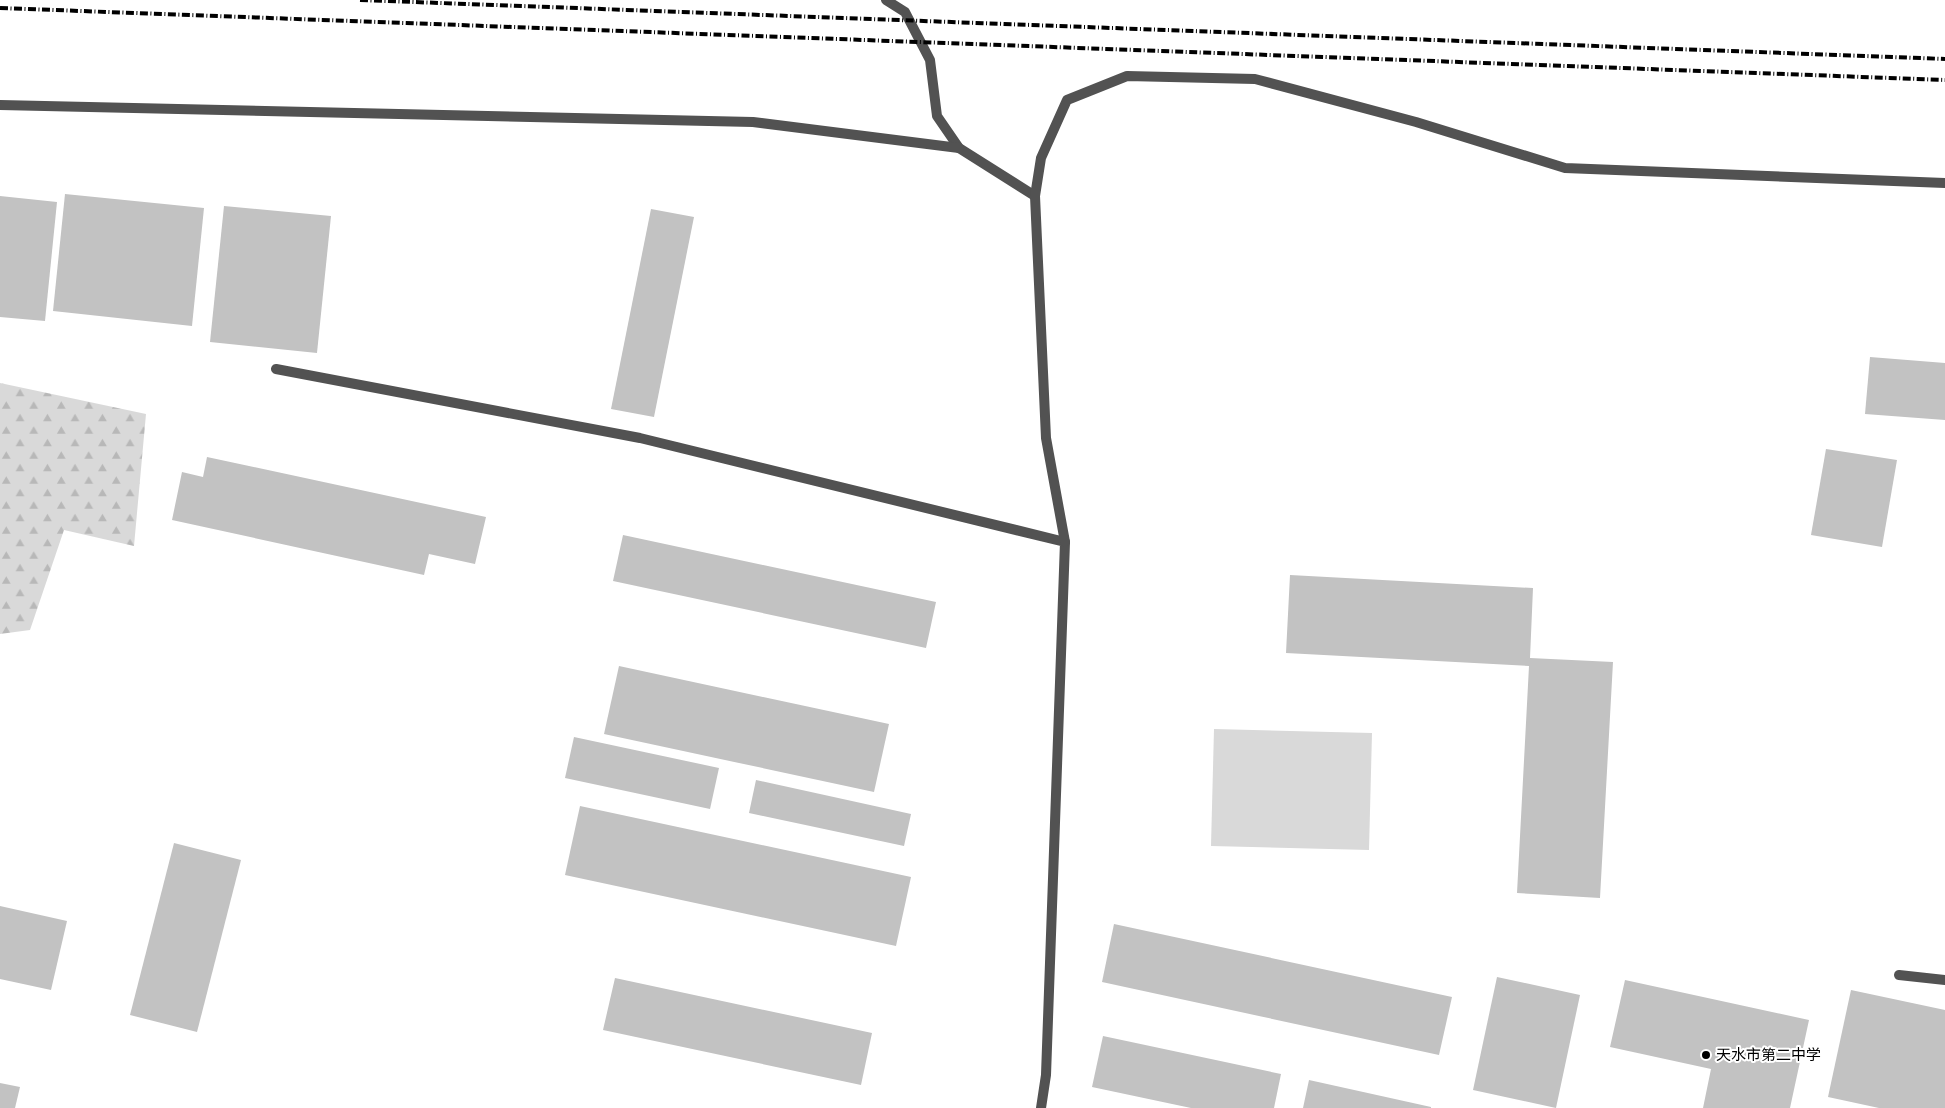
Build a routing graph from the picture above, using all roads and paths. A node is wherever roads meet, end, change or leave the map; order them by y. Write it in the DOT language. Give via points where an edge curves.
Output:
graph roads {
  1 [pos="886,0"];
  2 [pos="0,105"];
  3 [pos="959,148"];
  4 [pos="1945,183"];
  5 [pos="1036,196"];
  6 [pos="276,369"];
  7 [pos="1065,542"];
  8 [pos="1900,975"];
  9 [pos="1945,980"];
  10 [pos="1041,1108"];
  1 -- 3 [label="street" via="905,12 930,60 937,116"];
  2 -- 3 [label="street" via="753,122"];
  3 -- 5 [label="street"];
  4 -- 5 [label="street" via="1565,168 1416,122 1255,79 1127,76 1067,100 1041,158"];
  5 -- 7 [label="street" via="1046,438"];
  6 -- 7 [label="street" via="640,438"];
  7 -- 10 [label="street" via="1046,1075"];
  8 -- 9 [label="street"];
}
